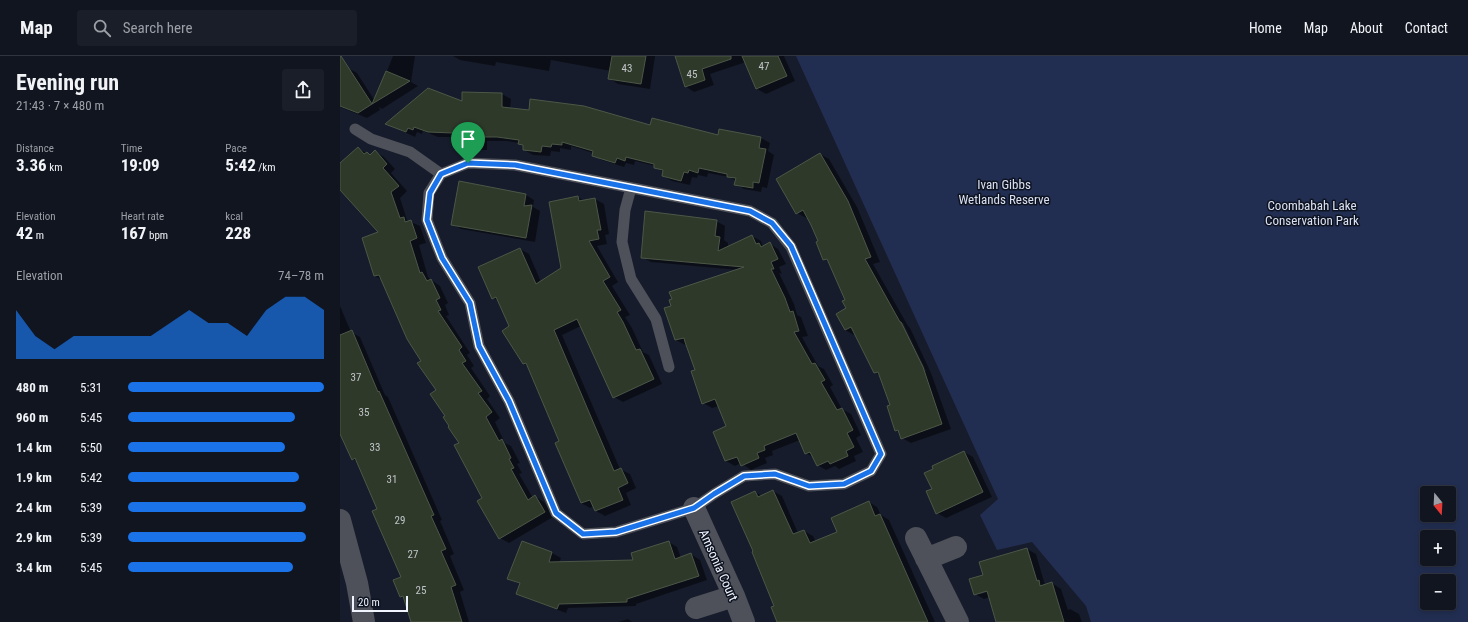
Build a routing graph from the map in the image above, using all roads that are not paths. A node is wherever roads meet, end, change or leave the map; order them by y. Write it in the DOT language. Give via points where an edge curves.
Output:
graph roads {
  1 [pos="355,129"];
  2 [pos="441,174"];
  3 [pos="631,188"];
  4 [pos="669,367"];
  5 [pos="694,508"];
  6 [pos="340,520"];
  7 [pos="916,538"];
  8 [pos="956,547"];
  9 [pos="926,560"];
  10 [pos="348,586"];
  11 [pos="734,596"];
  12 [pos="696,608"];
  13 [pos="364,621"];
  14 [pos="744,622"];
  15 [pos="958,622"];
  1 -- 2 [label="lane" via="371,139 410,152"];
  2 -- 3 [label="lane" via="468,163 515,165"];
  2 -- 5 [label="lane" via="430,193 427,220 442,258 470,303 479,346 509,401 556,513 583,534 616,532"];
  3 -- 4 [label="lane" via="625,210 622,242 631,279 656,319"];
  3 -- 5 [label="lane" via="750,211 772,223 791,246 881,454 871,471 844,484 809,486 775,474 744,476"];
  5 -- 11 [label="street, Amsonia Court"];
  6 -- 10 [label="street"];
  7 -- 9 [label="street"];
  8 -- 9 [label="street"];
  9 -- 15 [label="street"];
  10 -- 13 [label="street"];
  11 -- 12 [label="street"];
  11 -- 14 [label="street, Amsonia Court"];
}
